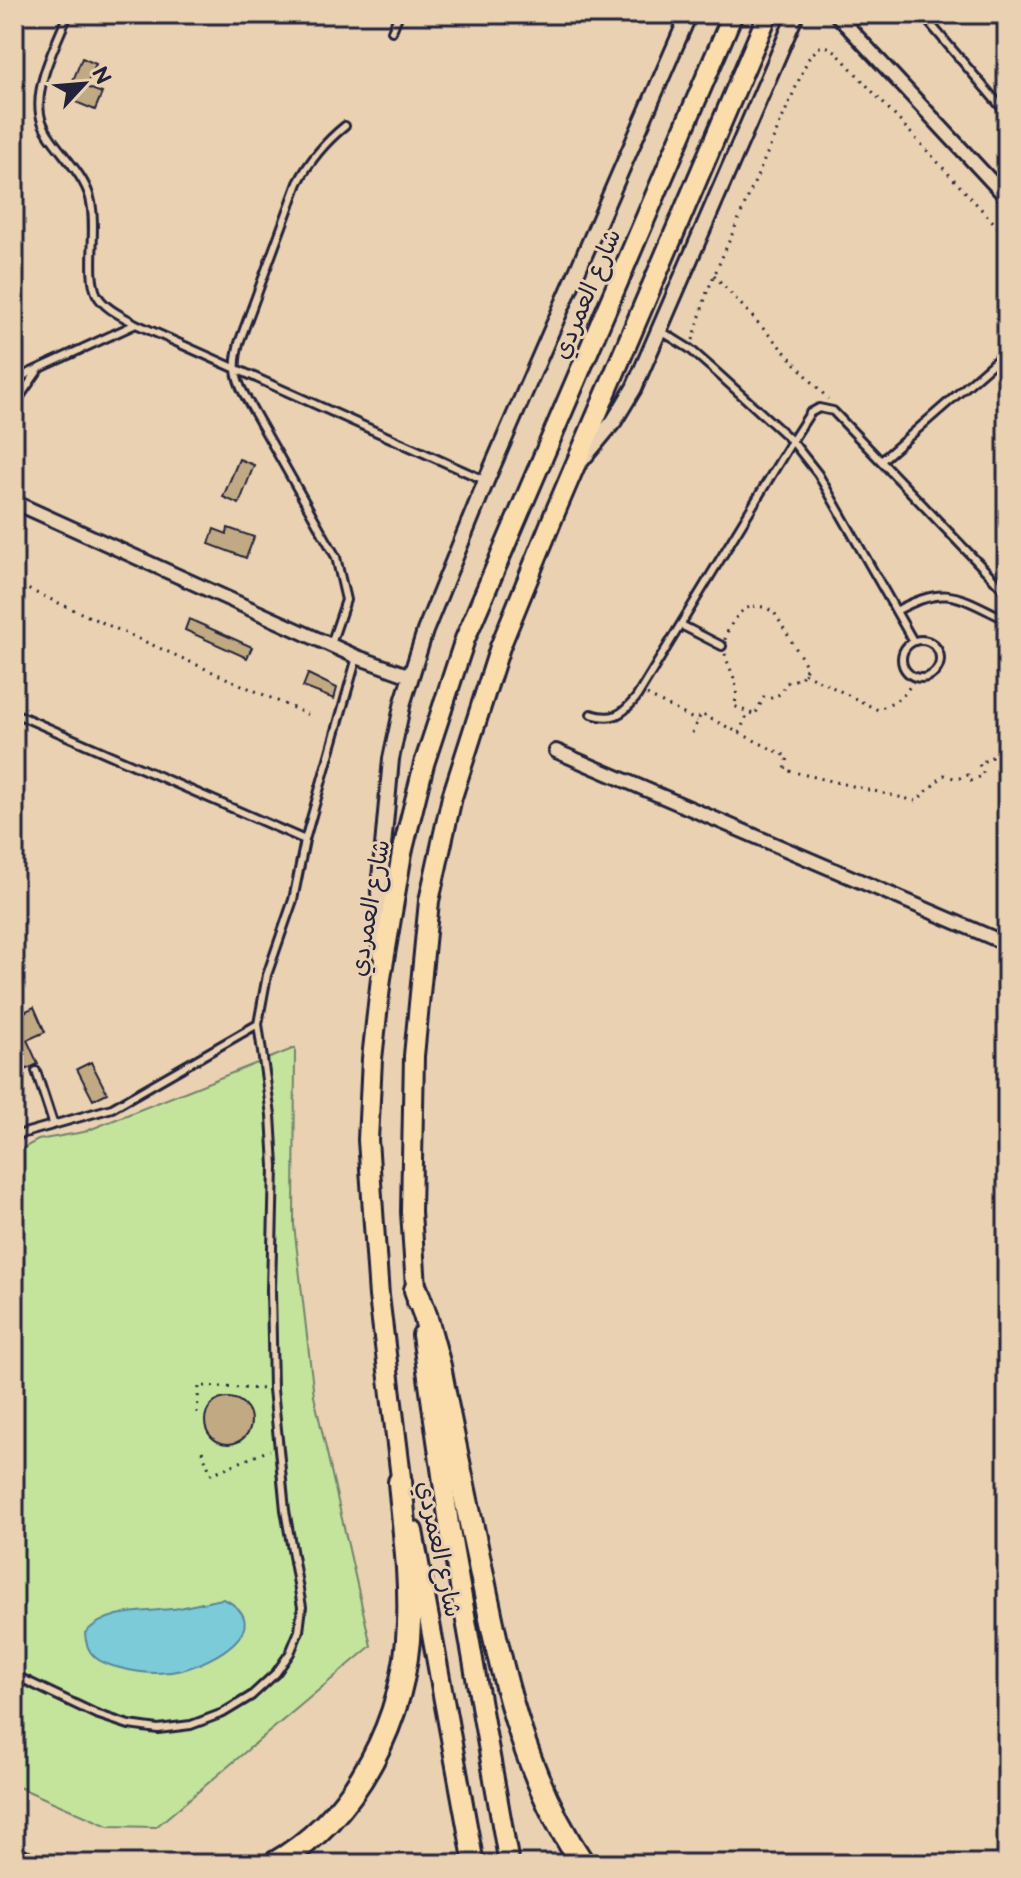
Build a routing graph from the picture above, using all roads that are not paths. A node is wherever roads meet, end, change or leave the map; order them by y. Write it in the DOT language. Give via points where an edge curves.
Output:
graph roads {
  1 [pos="68,14"];
  2 [pos="399,14"];
  3 [pos="689,14"];
  4 [pos="733,14"];
  5 [pos="768,14"];
  6 [pos="796,14"];
  7 [pos="836,14"];
  8 [pos="922,14"];
  9 [pos="392,31"];
  10 [pos="1007,114"];
  11 [pos="345,126"];
  12 [pos="1007,198"];
  13 [pos="136,324"];
  14 [pos="661,331"];
  15 [pos="1007,351"];
  16 [pos="235,367"];
  17 [pos="39,369"];
  18 [pos="14,380"];
  19 [pos="14,405"];
  20 [pos="792,441"];
  21 [pos="881,461"];
  22 [pos="577,465"];
  23 [pos="486,481"];
  24 [pos="14,502"];
  25 [pos="1007,593"];
  26 [pos="896,611"];
  27 [pos="1007,620"];
  28 [pos="681,625"];
  29 [pos="913,641"];
  30 [pos="331,644"];
  31 [pos="722,646"];
  32 [pos="357,657"];
  33 [pos="410,676"];
  34 [pos="14,713"];
  35 [pos="591,714"];
  36 [pos="556,751"];
  37 [pos="305,840"];
  38 [pos="1007,944"];
  39 [pos="381,978"];
  40 [pos="258,1024"];
  41 [pos="36,1071"];
  42 [pos="53,1123"];
  43 [pos="14,1136"];
  44 [pos="416,1290"];
  45 [pos="400,1482"];
  46 [pos="14,1675"];
  47 [pos="14,1859"];
  48 [pos="27,1864"];
  49 [pos="274,1864"];
  50 [pos="474,1864"];
  51 [pos="509,1864"];
  52 [pos="583,1864"];
  1 -- 13 [label="lane" via="46,75 40,115 89,193 96,294"];
  2 -- 9 [label="lane"];
  3 -- 23 [label="street"];
  4 -- 39 [label="main road, شارع العمردي" via="460,651 413,808"];
  5 -- 22 [label="main road, شارع العمردي"];
  6 -- 14 [label="street"];
  7 -- 12 [label="street"];
  8 -- 10 [label="lane"];
  11 -- 16 [label="lane" via="317,151 298,183"];
  13 -- 16 [label="lane"];
  13 -- 17 [label="lane"];
  14 -- 20 [label="lane" via="690,349"];
  14 -- 22 [label="street" via="625,405"];
  15 -- 21 [label="lane"];
  16 -- 23 [label="lane"];
  16 -- 30 [label="lane" via="237,381 336,557 346,600"];
  17 -- 18 [label="lane"];
  17 -- 19 [label="lane"];
  20 -- 21 [label="lane" via="810,413 829,409"];
  20 -- 26 [label="lane" via="818,474"];
  20 -- 28 [label="lane"];
  21 -- 25 [label="lane"];
  22 -- 44 [label="main road, شارع العمردي" via="488,680 439,849 414,1056 411,1212"];
  23 -- 33 [label="street"];
  24 -- 30 [label="street"];
  26 -- 27 [label="lane" via="926,596 945,594"];
  26 -- 29 [label="lane"];
  28 -- 31 [label="lane"];
  28 -- 35 [label="lane" via="640,691 617,715"];
  29 -- 29 [label="lane" via="904,650 903,664 911,675 923,678 939,667 940,654 926,640"];
  30 -- 32 [label="street"];
  32 -- 33 [label="street"];
  32 -- 37 [label="lane"];
  33 -- 39 [label="street" via="385,803 379,890"];
  34 -- 37 [label="lane"];
  36 -- 38 [label="street"];
  37 -- 40 [label="lane"];
  39 -- 45 [label="main road, شارع العمردي" via="368,1140"];
  40 -- 42 [label="lane" via="130,1100"];
  40 -- 46 [label="lane" via="274,1166 273,1389 285,1510 302,1607 299,1631 276,1673 251,1696 191,1725 129,1725"];
  41 -- 42 [label="lane"];
  42 -- 43 [label="lane"];
  44 -- 51 [label="main road, شارع العمردي" via="449,1524"];
  44 -- 52 [label="highway" via="436,1353 510,1704 532,1768"];
  45 -- 49 [label="highway" via="409,1624 390,1719 362,1776 331,1820"];
  45 -- 50 [label="main road, شارع العمردي" via="424,1583"];
  47 -- 48 [label="highway"];
}
